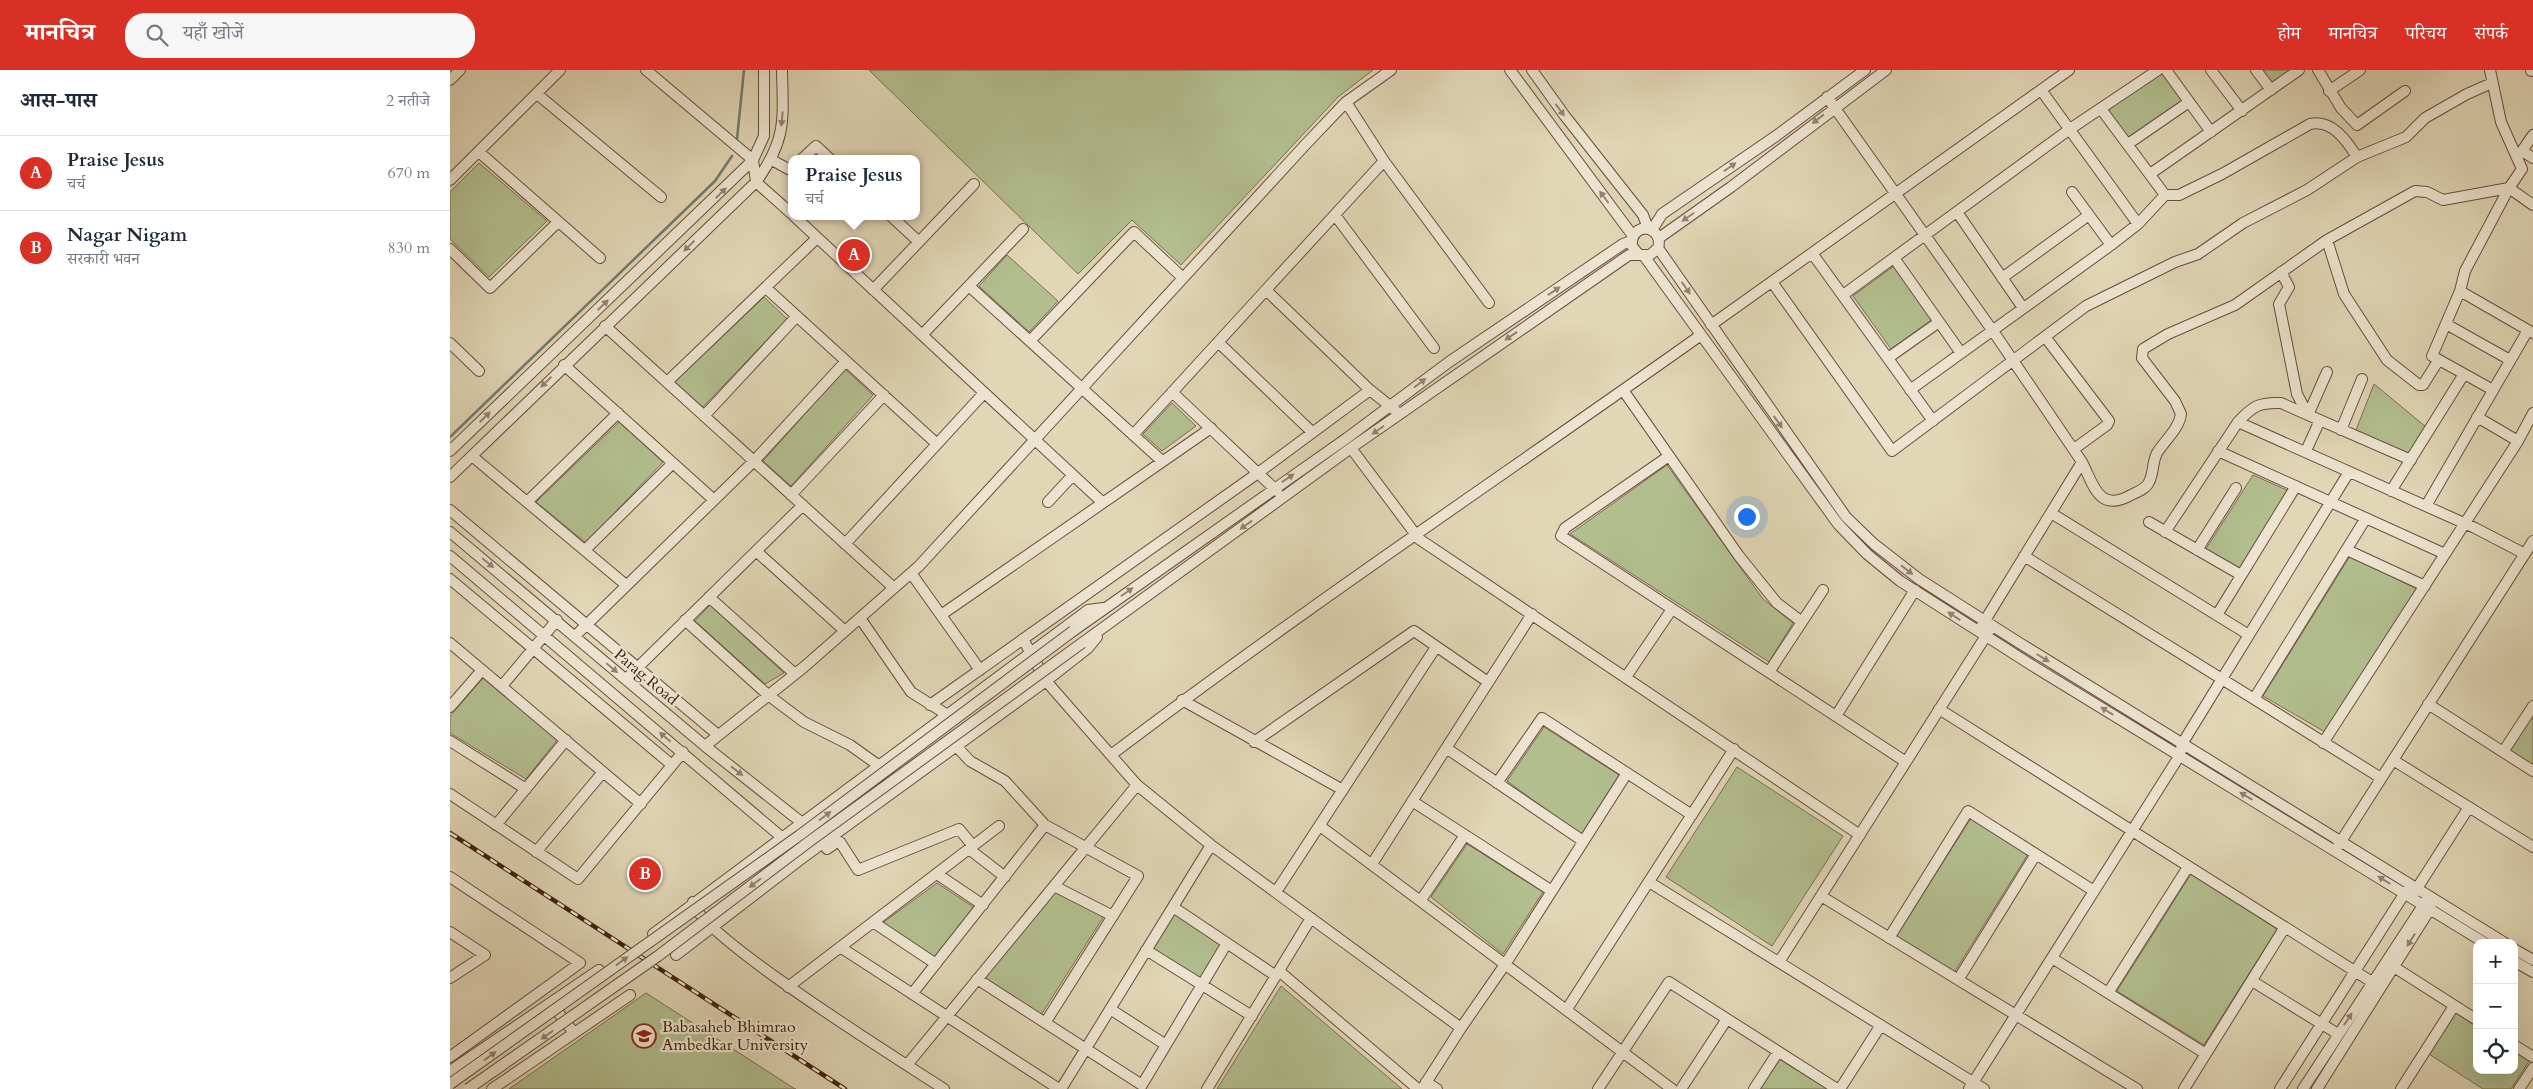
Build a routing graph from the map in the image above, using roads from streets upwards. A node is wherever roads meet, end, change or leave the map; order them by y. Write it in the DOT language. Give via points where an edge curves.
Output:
graph roads {
  1 [pos="460,70"];
  2 [pos="560,70"];
  3 [pos="646,70"];
  4 [pos="764,70"];
  5 [pos="782,70"];
  6 [pos="1391,70"];
  7 [pos="1510,70"];
  8 [pos="1532,70"];
  9 [pos="1864,70"];
  10 [pos="1886,70"];
  11 [pos="2069,70"];
  12 [pos="2158,70"];
  13 [pos="2166,70"];
  14 [pos="2211,70"];
  15 [pos="2256,70"];
  16 [pos="2299,70"];
  17 [pos="2318,70"];
  18 [pos="2360,70"];
  19 [pos="2490,70"];
  20 [pos="450,80"];
  21 [pos="2492,82"];
  22 [pos="2042,90"];
  23 [pos="2271,90"];
  24 [pos="2329,91"];
  25 [pos="2406,92"];
  26 [pos="537,94"];
  27 [pos="1827,97"];
  28 [pos="1346,102"];
  29 [pos="2189,102"];
  30 [pos="1834,107"];
  31 [pos="2101,109"];
  32 [pos="2242,110"];
  33 [pos="2070,129"];
  34 [pos="2212,132"];
  35 [pos="2533,135"];
  36 [pos="2128,144"];
  37 [pos="479,152"];
  38 [pos="806,155"];
  39 [pos="826,155"];
  40 [pos="2519,155"];
  41 [pos="2357,157"];
  42 [pos="2533,158"];
  43 [pos="754,160"];
  44 [pos="772,160"];
  45 [pos="1384,161"];
  46 [pos="788,169"];
  47 [pos="2150,174"];
  48 [pos="450,180"];
  49 [pos="756,182"];
  50 [pos="974,184"];
  51 [pos="2509,188"];
  52 [pos="2072,192"];
  53 [pos="1895,193"];
  54 [pos="2165,195"];
  55 [pos="661,197"];
  56 [pos="2533,205"];
  57 [pos="788,211"];
  58 [pos="1957,212"];
  59 [pos="1335,215"];
  60 [pos="2089,215"];
  61 [pos="798,220"];
  62 [pos="895,220"];
  63 [pos="558,222"];
  64 [pos="2138,224"];
  65 [pos="1023,229"];
  66 [pos="1925,235"];
  67 [pos="1654,236"];
  68 [pos="817,238"];
  69 [pos="1632,238"];
  70 [pos="2327,240"];
  71 [pos="919,242"];
  72 [pos="2111,245"];
  73 [pos="450,249"];
  74 [pos="1812,253"];
  75 [pos="1642,255"];
  76 [pos="600,258"];
  77 [pos="1894,258"];
  78 [pos="2281,272"];
  79 [pos="1183,278"];
  80 [pos="2002,278"];
  81 [pos="1772,282"];
  82 [pos="969,286"];
  83 [pos="766,288"];
  84 [pos="873,290"];
  85 [pos="1266,290"];
  86 [pos="2460,291"];
  87 [pos="1843,296"];
  88 [pos="1490,303"];
  89 [pos="2023,308"];
  90 [pos="797,316"];
  91 [pos="1939,322"];
  92 [pos="2446,324"];
  93 [pos="605,326"];
  94 [pos="1711,326"];
  95 [pos="1993,330"];
  96 [pos="2530,332"];
  97 [pos="1701,335"];
  98 [pos="922,336"];
  99 [pos="2046,338"];
  100 [pos="1030,341"];
  101 [pos="1218,342"];
  102 [pos="450,343"];
  103 [pos="1434,348"];
  104 [pos="1961,353"];
  105 [pos="1888,358"];
  106 [pos="2510,360"];
  107 [pos="846,361"];
  108 [pos="2014,361"];
  109 [pos="2438,361"];
  110 [pos="564,365"];
  111 [pos="479,371"];
  112 [pos="2327,372"];
  113 [pos="2464,374"];
  114 [pos="2362,379"];
  115 [pos="666,382"];
  116 [pos="1082,388"];
  117 [pos="1370,390"];
  118 [pos="1623,390"];
  119 [pos="1910,390"];
  120 [pos="2493,390"];
  121 [pos="1172,392"];
  122 [pos="984,393"];
  123 [pos="884,395"];
  124 [pos="1392,405"];
  125 [pos="618,413"];
  126 [pos="2533,413"];
  127 [pos="1399,414"];
  128 [pos="2308,415"];
  129 [pos="704,416"];
  130 [pos="2477,417"];
  131 [pos="2320,420"];
  132 [pos="1932,422"];
  133 [pos="2238,422"];
  134 [pos="1211,428"];
  135 [pos="2341,430"];
  136 [pos="1312,432"];
  137 [pos="1133,435"];
  138 [pos="1035,440"];
  139 [pos="2518,441"];
  140 [pos="938,444"];
  141 [pos="1352,448"];
  142 [pos="2074,449"];
  143 [pos="450,451"];
  144 [pos="2218,451"];
  145 [pos="2306,451"];
  146 [pos="472,456"];
  147 [pos="1670,456"];
  148 [pos="2411,460"];
  149 [pos="754,461"];
  150 [pos="1162,461"];
  151 [pos="2082,462"];
  152 [pos="673,463"];
  153 [pos="2349,472"];
  154 [pos="1258,473"];
  155 [pos="1073,475"];
  156 [pos="450,477"];
  157 [pos="2296,486"];
  158 [pos="1273,488"];
  159 [pos="2236,488"];
  160 [pos="2391,491"];
  161 [pos="791,495"];
  162 [pos="1283,498"];
  163 [pos="714,500"];
  164 [pos="527,502"];
  165 [pos="1048,502"];
  166 [pos="1102,502"];
  167 [pos="2330,502"];
  168 [pos="803,505"];
  169 [pos="2426,506"];
  170 [pos="450,510"];
  171 [pos="2051,513"];
  172 [pos="2366,518"];
  173 [pos="2149,522"];
  174 [pos="2465,524"];
  175 [pos="450,532"];
  176 [pos="2165,532"];
  177 [pos="1415,534"];
  178 [pos="2533,541"];
  179 [pos="845,544"];
  180 [pos="585,550"];
  181 [pos="2197,550"];
  182 [pos="2347,550"];
  183 [pos="756,551"];
  184 [pos="1887,554"];
  185 [pos="2445,554"];
  186 [pos="2525,554"];
  187 [pos="450,556"];
  188 [pos="2024,556"];
  189 [pos="1880,564"];
  190 [pos="910,574"];
  191 [pos="2241,575"];
  192 [pos="459,577"];
  193 [pos="626,585"];
  194 [pos="2425,586"];
  195 [pos="894,588"];
  196 [pos="1823,590"];
  197 [pos="1915,590"];
  198 [pos="709,597"];
  199 [pos="1104,608"];
  200 [pos="1672,608"];
  201 [pos="1532,614"];
  202 [pos="941,615"];
  203 [pos="2217,615"];
  204 [pos="860,618"];
  205 [pos="512,619"];
  206 [pos="557,620"];
  207 [pos="685,620"];
  208 [pos="1802,622"];
  209 [pos="1988,623"];
  210 [pos="586,624"];
  211 [pos="1106,626"];
  212 [pos="845,631"];
  213 [pos="1982,633"];
  214 [pos="2249,635"];
  215 [pos="575,636"];
  216 [pos="1023,640"];
  217 [pos="538,641"];
  218 [pos="450,643"];
  219 [pos="1436,647"];
  220 [pos="1032,652"];
  221 [pos="637,667"];
  222 [pos="482,670"];
  223 [pos="980,670"];
  224 [pos="1769,672"];
  225 [pos="795,674"];
  226 [pos="1626,677"];
  227 [pos="626,679"];
  228 [pos="2222,679"];
  229 [pos="1046,681"];
  230 [pos="1488,682"];
  231 [pos="502,686"];
  232 [pos="768,695"];
  233 [pos="605,698"];
  234 [pos="1182,700"];
  235 [pos="2254,700"];
  236 [pos="2428,704"];
  237 [pos="930,706"];
  238 [pos="450,707"];
  239 [pos="1939,709"];
  240 [pos="2532,709"];
  241 [pos="946,714"];
  242 [pos="1836,716"];
  243 [pos="634,723"];
  244 [pos="718,735"];
  245 [pos="566,740"];
  246 [pos="450,741"];
  247 [pos="1254,742"];
  248 [pos="2324,743"];
  249 [pos="2182,744"];
  250 [pos="704,746"];
  251 [pos="956,746"];
  252 [pos="1446,748"];
  253 [pos="1734,749"];
  254 [pos="2503,752"];
  255 [pos="1111,755"];
  256 [pos="2180,756"];
  257 [pos="677,758"];
  258 [pos="2393,760"];
  259 [pos="1906,762"];
  260 [pos="878,765"];
  261 [pos="2533,771"];
  262 [pos="603,772"];
  263 [pos="1627,773"];
  264 [pos="2381,778"];
  265 [pos="1497,783"];
  266 [pos="1137,785"];
  267 [pos="526,789"];
  268 [pos="1343,790"];
  269 [pos="450,794"];
  270 [pos="1412,801"];
  271 [pos="641,804"];
  272 [pos="2469,807"];
  273 [pos="1692,816"];
  274 [pos="801,822"];
  275 [pos="1045,825"];
  276 [pos="496,826"];
  277 [pos="999,826"];
  278 [pos="1320,826"];
  279 [pos="2132,832"];
  280 [pos="1465,835"];
  281 [pos="1860,835"];
  282 [pos="782,836"];
  283 [pos="1583,841"];
  284 [pos="824,843"];
  285 [pos="1211,844"];
  286 [pos="2338,846"];
  287 [pos="1086,847"];
  288 [pos="971,848"];
  289 [pos="2533,848"];
  290 [pos="536,852"];
  291 [pos="2036,854"];
  292 [pos="801,859"];
  293 [pos="1372,864"];
  294 [pos="2188,866"];
  295 [pos="937,874"];
  296 [pos="450,877"];
  297 [pos="1005,877"];
  298 [pos="1649,882"];
  299 [pos="1054,886"];
  300 [pos="1552,891"];
  301 [pos="2094,891"];
  302 [pos="2411,891"];
  303 [pos="1276,892"];
  304 [pos="1821,896"];
  305 [pos="2431,897"];
  306 [pos="1421,900"];
  307 [pos="693,902"];
  308 [pos="983,904"];
  309 [pos="1173,906"];
  310 [pos="2426,906"];
  311 [pos="1113,916"];
  312 [pos="1311,918"];
  313 [pos="873,922"];
  314 [pos="2285,927"];
  315 [pos="715,928"];
  316 [pos="450,932"];
  317 [pos="653,934"];
  318 [pos="1890,938"];
  319 [pos="2479,939"];
  320 [pos="2499,939"];
  321 [pos="1227,943"];
  322 [pos="840,947"];
  323 [pos="1146,950"];
  324 [pos="2518,951"];
  325 [pos="676,955"];
  326 [pos="2052,958"];
  327 [pos="2533,960"];
  328 [pos="1779,962"];
  329 [pos="1506,963"];
  330 [pos="2518,963"];
  331 [pos="936,964"];
  332 [pos="2394,967"];
  333 [pos="599,970"];
  334 [pos="2355,971"];
  335 [pos="2533,972"];
  336 [pos="1278,973"];
  337 [pos="450,978"];
  338 [pos="977,979"];
  339 [pos="1958,980"];
  340 [pos="2252,981"];
  341 [pos="2372,982"];
  342 [pos="1202,985"];
  343 [pos="788,987"];
  344 [pos="2108,993"];
  345 [pos="912,994"];
  346 [pos="630,995"];
  347 [pos="550,1003"];
  348 [pos="2454,1006"];
  349 [pos="1110,1009"];
  350 [pos="1567,1009"];
  351 [pos="2016,1015"];
  352 [pos="947,1016"];
  353 [pos="1252,1016"];
  354 [pos="2473,1018"];
  355 [pos="1727,1019"];
  356 [pos="1046,1023"];
  357 [pos="2322,1023"];
  358 [pos="1881,1025"];
  359 [pos="1461,1028"];
  360 [pos="574,1033"];
  361 [pos="2338,1034"];
  362 [pos="1166,1045"];
  363 [pos="2518,1047"];
  364 [pos="1086,1048"];
  365 [pos="1622,1050"];
  366 [pos="1778,1052"];
  367 [pos="2206,1054"];
  368 [pos="450,1057"];
  369 [pos="2533,1057"];
  370 [pos="907,1065"];
  371 [pos="2533,1068"];
  372 [pos="450,1072"];
  373 [pos="450,1084"];
  374 [pos="1971,1086"];
  375 [pos="1141,1087"];
  376 [pos="1422,1087"];
  377 [pos="468,1089"];
  378 [pos="492,1089"];
  379 [pos="944,1089"];
  380 [pos="1060,1089"];
  381 [pos="1207,1089"];
  382 [pos="1437,1089"];
  383 [pos="1598,1089"];
  384 [pos="1672,1089"];
  385 [pos="1681,1089"];
  386 [pos="1754,1089"];
  387 [pos="1839,1089"];
  388 [pos="1984,1089"];
  389 [pos="2137,1089"];
  390 [pos="2184,1089"];
  391 [pos="2280,1089"];
  392 [pos="2303,1089"];
  393 [pos="2317,1089"];
  394 [pos="2401,1089"];
  395 [pos="2519,1089"];
  1 -- 20 [label="street"];
  2 -- 26 [label="street"];
  3 -- 43 [label="street"];
  4 -- 43 [label="street" via="764,136"];
  5 -- 44 [label="street, one-way" via="783,117"];
  6 -- 28 [label="street"];
  69 -- 7 [label="street, one-way"];
  8 -- 67 [label="street, one-way" via="1644,215"];
  9 -- 27 [label="street"];
  10 -- 30 [label="street"];
  11 -- 22 [label="street"];
  12 -- 31 [label="street"];
  13 -- 29 [label="street"];
  14 -- 32 [label="street"];
  15 -- 23 [label="street"];
  16 -- 23 [label="street"];
  17 -- 24 [label="street"];
  18 -- 24 [label="street"];
  19 -- 21 [label="street"];
  21 -- 40 [label="street" via="2500,122"];
  21 -- 41 [label="street" via="2425,118 2406,137"];
  22 -- 33 [label="street"];
  22 -- 53 [label="street"];
  23 -- 32 [label="street"];
  24 -- 25 [label="street" via="2357,125"];
  26 -- 37 [label="street"];
  26 -- 55 [label="street"];
  27 -- 30 [label="street"];
  67 -- 27 [label="street, one-way" via="1662,214"];
  28 -- 45 [label="street"];
  28 -- 79 [label="street"];
  29 -- 34 [label="street"];
  29 -- 36 [label="street"];
  30 -- 53 [label="street"];
  30 -- 67 [label="street, one-way" via="1731,187"];
  31 -- 33 [label="street"];
  31 -- 36 [label="street"];
  32 -- 34 [label="street"];
  33 -- 58 [label="street"];
  33 -- 64 [label="street"];
  34 -- 47 [label="street"];
  35 -- 40 [label="street"];
  36 -- 47 [label="street"];
  37 -- 48 [label="street"];
  37 -- 63 [label="street"];
  38 -- 39 [label="street" via="816,146"];
  40 -- 42 [label="street"];
  40 -- 51 [label="street" via="2522,169"];
  41 -- 54 [label="street" via="2336,131 2318,122 2179,195"];
  41 -- 99 [label="street" via="2307,190 2243,223 2198,254 2086,306"];
  43 -- 49 [label="street"];
  143 -- 43 [label="street, one-way"];
  44 -- 46 [label="street"];
  44 -- 49 [label="street"];
  45 -- 59 [label="street"];
  45 -- 88 [label="street"];
  47 -- 54 [label="street"];
  49 -- 57 [label="street"];
  49 -- 93 [label="street, one-way"];
  50 -- 71 [label="street"];
  51 -- 56 [label="street"];
  51 -- 70 [label="street" via="2443,200 2427,192 2411,192"];
  51 -- 86 [label="street" via="2465,271"];
  52 -- 60 [label="street"];
  53 -- 66 [label="street"];
  53 -- 74 [label="street"];
  54 -- 64 [label="street"];
  58 -- 66 [label="street"];
  58 -- 80 [label="street"];
  59 -- 85 [label="street"];
  59 -- 103 [label="street"];
  60 -- 72 [label="street"];
  60 -- 80 [label="street"];
  61 -- 68 [label="street"];
  62 -- 71 [label="street"];
  63 -- 73 [label="street" via="490,288"];
  63 -- 76 [label="street"];
  64 -- 72 [label="street"];
  65 -- 82 [label="street"];
  66 -- 77 [label="street"];
  66 -- 95 [label="street"];
  67 -- 69 [label="street" via="1641,229"];
  67 -- 75 [label="street" via="1654,253"];
  67 -- 94 [label="street, one-way"];
  68 -- 83 [label="street"];
  68 -- 84 [label="street"];
  69 -- 75 [label="street" via="1633,249"];
  124 -- 69 [label="street, one-way" via="1449,362"];
  70 -- 78 [label="street"];
  70 -- 109 [label="street" via="2344,294 2390,364 2424,386"];
  71 -- 84 [label="street"];
  72 -- 89 [label="street"];
  74 -- 81 [label="street"];
  74 -- 87 [label="street"];
  75 -- 97 [label="street"];
  75 -- 127 [label="street, one-way" via="1629,255"];
  77 -- 87 [label="street"];
  77 -- 91 [label="street"];
  78 -- 128 [label="street" via="2289,288 2278,304 2297,394"];
  78 -- 151 [label="street" via="2235,305 2168,334 2143,349 2142,358 2175,401 2181,414 2154,460 2146,487 2110,503 2096,490"];
  79 -- 100 [label="street" via="1134,232"];
  79 -- 116 [label="street"];
  80 -- 89 [label="street"];
  81 -- 94 [label="street"];
  81 -- 132 [label="street" via="1892,451"];
  82 -- 98 [label="street"];
  82 -- 100 [label="street"];
  83 -- 90 [label="street"];
  83 -- 115 [label="street"];
  84 -- 98 [label="street"];
  85 -- 101 [label="street"];
  85 -- 117 [label="street"];
  86 -- 92 [label="street"];
  86 -- 96 [label="street"];
  87 -- 105 [label="street"];
  89 -- 95 [label="street"];
  90 -- 107 [label="street"];
  90 -- 129 [label="street"];
  91 -- 104 [label="street"];
  91 -- 105 [label="street"];
  92 -- 106 [label="street"];
  92 -- 109 [label="street" via="2432,356"];
  93 -- 110 [label="street"];
  93 -- 115 [label="street"];
  94 -- 184 [label="street, one-way" via="1846,517"];
  95 -- 104 [label="street"];
  95 -- 108 [label="street"];
  96 -- 106 [label="street"];
  97 -- 118 [label="street"];
  97 -- 189 [label="street" via="1838,524"];
  98 -- 122 [label="street"];
  99 -- 108 [label="street"];
  99 -- 142 [label="street" via="2109,421"];
  100 -- 116 [label="street"];
  101 -- 121 [label="street"];
  101 -- 136 [label="street"];
  102 -- 111 [label="street"];
  104 -- 119 [label="street"];
  105 -- 119 [label="street"];
  106 -- 120 [label="street"];
  107 -- 123 [label="street"];
  107 -- 149 [label="street"];
  108 -- 132 [label="street"];
  108 -- 142 [label="street"];
  109 -- 113 [label="street"];
  110 -- 125 [label="street"];
  110 -- 146 [label="street, one-way"];
  112 -- 128 [label="street"];
  113 -- 120 [label="street"];
  113 -- 148 [label="street"];
  114 -- 135 [label="street"];
  115 -- 129 [label="street"];
  116 -- 137 [label="street"];
  116 -- 138 [label="street"];
  117 -- 124 [label="street"];
  117 -- 136 [label="street"];
  118 -- 147 [label="street"];
  118 -- 177 [label="street"];
  119 -- 132 [label="street"];
  120 -- 130 [label="street"];
  121 -- 134 [label="street"];
  121 -- 137 [label="street"];
  122 -- 138 [label="street"];
  122 -- 140 [label="street"];
  123 -- 140 [label="street"];
  123 -- 161 [label="street"];
  124 -- 127 [label="street"];
  158 -- 124 [label="street, one-way"];
  125 -- 152 [label="street"];
  125 -- 164 [label="street"];
  126 -- 139 [label="street"];
  127 -- 141 [label="street, one-way"];
  128 -- 131 [label="street"];
  128 -- 133 [label="street" via="2281,403 2264,402"];
  129 -- 149 [label="street"];
  130 -- 139 [label="street"];
  130 -- 169 [label="street"];
  131 -- 135 [label="street"];
  131 -- 145 [label="street"];
  133 -- 144 [label="street"];
  133 -- 145 [label="street"];
  134 -- 150 [label="street"];
  134 -- 154 [label="street"];
  135 -- 148 [label="street"];
  136 -- 154 [label="street"];
  137 -- 150 [label="street"];
  138 -- 155 [label="street"];
  138 -- 190 [label="street"];
  139 -- 174 [label="street"];
  140 -- 179 [label="street"];
  141 -- 162 [label="street"];
  141 -- 177 [label="street"];
  142 -- 151 [label="street"];
  144 -- 157 [label="street"];
  144 -- 176 [label="street"];
  145 -- 153 [label="street"];
  146 -- 156 [label="street"];
  146 -- 164 [label="street"];
  147 -- 200 [label="street" via="1565,528 1561,536"];
  147 -- 208 [label="street" via="1761,583 1777,603"];
  148 -- 160 [label="street"];
  149 -- 161 [label="street"];
  149 -- 163 [label="street"];
  150 -- 166 [label="street"];
  151 -- 171 [label="street"];
  152 -- 163 [label="street"];
  152 -- 180 [label="street"];
  153 -- 160 [label="street"];
  153 -- 167 [label="street"];
  154 -- 158 [label="street"];
  154 -- 216 [label="street"];
  155 -- 165 [label="street"];
  155 -- 166 [label="street"];
  157 -- 167 [label="street"];
  157 -- 191 [label="street"];
  158 -- 162 [label="street"];
  199 -- 158 [label="street, one-way"];
  159 -- 181 [label="street"];
  160 -- 169 [label="street"];
  161 -- 168 [label="street"];
  162 -- 211 [label="street, one-way"];
  163 -- 193 [label="street"];
  164 -- 180 [label="street"];
  166 -- 202 [label="street"];
  167 -- 172 [label="street"];
  167 -- 214 [label="street"];
  168 -- 179 [label="street"];
  168 -- 183 [label="street"];
  169 -- 174 [label="street"];
  170 -- 210 [label="street"];
  171 -- 188 [label="street"];
  171 -- 203 [label="street"];
  172 -- 182 [label="street"];
  172 -- 185 [label="street"];
  173 -- 176 [label="street"];
  174 -- 185 [label="street"];
  174 -- 186 [label="street"];
  175 -- 206 [label="street, Parag Road, one-way"];
  176 -- 181 [label="street"];
  177 -- 201 [label="street"];
  177 -- 234 [label="street"];
  178 -- 186 [label="street"];
  179 -- 195 [label="street"];
  180 -- 193 [label="street"];
  181 -- 191 [label="street"];
  182 -- 194 [label="street"];
  182 -- 235 [label="street"];
  183 -- 198 [label="street"];
  183 -- 212 [label="street"];
  184 -- 189 [label="street"];
  184 -- 209 [label="street, one-way" via="1919,579"];
  185 -- 194 [label="street"];
  186 -- 236 [label="street"];
  187 -- 192 [label="street, Parag Road"];
  188 -- 209 [label="street"];
  188 -- 228 [label="street"];
  189 -- 197 [label="street"];
  190 -- 195 [label="street"];
  190 -- 202 [label="street"];
  191 -- 203 [label="street"];
  192 -- 205 [label="street, Parag Road"];
  192 -- 205 [label="street"];
  193 -- 210 [label="street"];
  194 -- 248 [label="street"];
  195 -- 204 [label="street"];
  196 -- 208 [label="street"];
  213 -- 197 [label="street, one-way"];
  197 -- 242 [label="street"];
  198 -- 207 [label="street"];
  198 -- 225 [label="street"];
  199 -- 220 [label="street" via="1088,610"];
  373 -- 199 [label="street, one-way, bridge" via="800,835"];
  200 -- 224 [label="street"];
  200 -- 226 [label="street"];
  201 -- 226 [label="street"];
  201 -- 230 [label="street"];
  202 -- 223 [label="street"];
  203 -- 214 [label="street"];
  204 -- 212 [label="street"];
  204 -- 237 [label="street" via="911,692"];
  205 -- 217 [label="street, Parag Road"];
  205 -- 217 [label="street"];
  206 -- 215 [label="street, Parag Road"];
  206 -- 217 [label="street"];
  207 -- 221 [label="street"];
  207 -- 232 [label="street"];
  208 -- 224 [label="street"];
  209 -- 213 [label="street"];
  209 -- 249 [label="street, one-way"];
  210 -- 215 [label="street"];
  210 -- 221 [label="street"];
  211 -- 229 [label="street" via="1088,648"];
  211 -- 377 [label="street, one-way, bridge" via="658,956"];
  212 -- 225 [label="street"];
  213 -- 239 [label="street"];
  256 -- 213 [label="street, one-way"];
  214 -- 228 [label="street"];
  215 -- 227 [label="street, Parag Road, one-way"];
  216 -- 220 [label="street"];
  216 -- 223 [label="street"];
  217 -- 231 [label="street"];
  217 -- 233 [label="street, Parag Road"];
  217 -- 233 [label="street"];
  218 -- 222 [label="street"];
  219 -- 230 [label="street"];
  219 -- 247 [label="street" via="1414,631"];
  219 -- 268 [label="street"];
  220 -- 229 [label="street"];
  220 -- 241 [label="street"];
  221 -- 227 [label="street"];
  221 -- 244 [label="street"];
  222 -- 231 [label="street"];
  222 -- 238 [label="street"];
  223 -- 237 [label="street"];
  224 -- 242 [label="street"];
  225 -- 232 [label="street"];
  226 -- 253 [label="street"];
  227 -- 250 [label="street, Parag Road"];
  228 -- 235 [label="street"];
  228 -- 249 [label="street"];
  229 -- 251 [label="street"];
  229 -- 255 [label="street"];
  230 -- 252 [label="street"];
  231 -- 245 [label="street"];
  232 -- 244 [label="street"];
  232 -- 260 [label="street" via="804,722 850,745"];
  233 -- 243 [label="street, Parag Road"];
  233 -- 243 [label="street"];
  234 -- 247 [label="street"];
  234 -- 255 [label="street"];
  235 -- 248 [label="street"];
  236 -- 254 [label="street"];
  236 -- 258 [label="street"];
  237 -- 241 [label="street"];
  239 -- 259 [label="street"];
  239 -- 279 [label="street"];
  240 -- 254 [label="street"];
  241 -- 260 [label="street"];
  242 -- 259 [label="street"];
  257 -- 243 [label="street, Parag Road, one-way"];
  243 -- 257 [label="street"];
  244 -- 250 [label="street"];
  245 -- 262 [label="street"];
  245 -- 267 [label="street"];
  246 -- 267 [label="street"];
  247 -- 268 [label="street"];
  248 -- 264 [label="street"];
  249 -- 256 [label="street"];
  249 -- 286 [label="street"];
  250 -- 274 [label="street, Parag Road, one-way"];
  251 -- 275 [label="street" via="970,761 1005,781"];
  251 -- 284 [label="street"];
  252 -- 265 [label="street"];
  252 -- 270 [label="street"];
  253 -- 273 [label="street"];
  253 -- 281 [label="street"];
  254 -- 261 [label="street"];
  255 -- 266 [label="street"];
  256 -- 279 [label="street"];
  286 -- 256 [label="street, one-way"];
  257 -- 271 [label="street"];
  257 -- 282 [label="street, Parag Road"];
  258 -- 264 [label="street"];
  258 -- 272 [label="street"];
  259 -- 281 [label="street"];
  260 -- 274 [label="street"];
  262 -- 271 [label="street"];
  262 -- 290 [label="street"];
  263 -- 265 [label="street" via="1542,718"];
  263 -- 273 [label="street"];
  263 -- 283 [label="street"];
  264 -- 286 [label="street"];
  265 -- 283 [label="street"];
  266 -- 285 [label="street"];
  266 -- 287 [label="street"];
  267 -- 276 [label="street"];
  268 -- 278 [label="street"];
  269 -- 276 [label="street"];
  270 -- 280 [label="street"];
  270 -- 293 [label="street"];
  271 -- 290 [label="street" via="578,879"];
  272 -- 289 [label="street"];
  272 -- 302 [label="street"];
  273 -- 298 [label="street"];
  274 -- 282 [label="street"];
  274 -- 284 [label="street, Parag Road"];
  275 -- 287 [label="street"];
  275 -- 297 [label="street"];
  276 -- 290 [label="street"];
  277 -- 288 [label="street"];
  278 -- 293 [label="street"];
  278 -- 303 [label="street"];
  279 -- 294 [label="street"];
  279 -- 301 [label="street"];
  280 -- 300 [label="street"];
  280 -- 306 [label="street"];
  281 -- 304 [label="street"];
  282 -- 292 [label="street, Parag Road"];
  282 -- 307 [label="street"];
  283 -- 300 [label="street"];
  284 -- 292 [label="street"];
  285 -- 303 [label="street"];
  285 -- 309 [label="street"];
  286 -- 302 [label="street"];
  287 -- 299 [label="street"];
  287 -- 311 [label="street" via="1138,876"];
  288 -- 295 [label="street"];
  288 -- 297 [label="street"];
  288 -- 315 [label="street" via="959,829 858,870 837,842"];
  291 -- 301 [label="street"];
  291 -- 318 [label="street" via="1968,811"];
  291 -- 339 [label="street"];
  292 -- 315 [label="street"];
  293 -- 306 [label="street"];
  294 -- 314 [label="street"];
  294 -- 344 [label="street"];
  295 -- 308 [label="street"];
  295 -- 313 [label="street"];
  296 -- 368 [label="street" via="580,963"];
  297 -- 308 [label="street"];
  298 -- 328 [label="street"];
  298 -- 350 [label="street"];
  299 -- 311 [label="street"];
  299 -- 338 [label="street"];
  300 -- 329 [label="street"];
  301 -- 326 [label="street"];
  302 -- 305 [label="street"];
  302 -- 310 [label="street"];
  302 -- 334 [label="street"];
  303 -- 312 [label="street"];
  304 -- 318 [label="street"];
  304 -- 328 [label="street"];
  305 -- 310 [label="street"];
  305 -- 320 [label="street"];
  306 -- 329 [label="street"];
  307 -- 315 [label="street"];
  307 -- 317 [label="street"];
  308 -- 331 [label="street"];
  309 -- 321 [label="street"];
  309 -- 323 [label="street"];
  310 -- 319 [label="street"];
  310 -- 332 [label="street, one-way"];
  310 -- 341 [label="street"];
  311 -- 356 [label="street"];
  312 -- 336 [label="street"];
  312 -- 359 [label="street"];
  313 -- 322 [label="street"];
  313 -- 331 [label="street"];
  314 -- 334 [label="street"];
  314 -- 340 [label="street"];
  315 -- 325 [label="street"];
  315 -- 343 [label="street"];
  316 -- 337 [label="street" via="485,955"];
  318 -- 339 [label="street"];
  321 -- 336 [label="street"];
  321 -- 342 [label="street"];
  322 -- 343 [label="street"];
  322 -- 345 [label="street"];
  323 -- 342 [label="street"];
  323 -- 349 [label="street"];
  324 -- 327 [label="street"];
  326 -- 344 [label="street"];
  326 -- 351 [label="street"];
  328 -- 358 [label="street"];
  329 -- 350 [label="street"];
  329 -- 359 [label="street"];
  330 -- 335 [label="street"];
  331 -- 345 [label="street"];
  332 -- 348 [label="street"];
  332 -- 393 [label="street"];
  333 -- 347 [label="street"];
  334 -- 341 [label="street"];
  334 -- 357 [label="street"];
  336 -- 353 [label="street"];
  336 -- 376 [label="street"];
  338 -- 352 [label="street"];
  338 -- 356 [label="street"];
  339 -- 351 [label="street"];
  340 -- 357 [label="street"];
  340 -- 367 [label="street"];
  361 -- 341 [label="street, one-way"];
  342 -- 353 [label="street"];
  342 -- 362 [label="street"];
  343 -- 370 [label="street"];
  344 -- 367 [label="street"];
  345 -- 352 [label="street"];
  346 -- 360 [label="street"];
  347 -- 360 [label="street"];
  347 -- 372 [label="street"];
  348 -- 354 [label="street"];
  348 -- 394 [label="street"];
  349 -- 362 [label="street"];
  349 -- 364 [label="street"];
  350 -- 365 [label="street"];
  351 -- 374 [label="street"];
  351 -- 389 [label="street"];
  352 -- 370 [label="street"];
  352 -- 380 [label="street"];
  353 -- 381 [label="street"];
  355 -- 365 [label="street" via="1669,982"];
  355 -- 366 [label="street"];
  355 -- 385 [label="street"];
  356 -- 364 [label="street"];
  357 -- 361 [label="street"];
  357 -- 391 [label="street"];
  358 -- 374 [label="street"];
  358 -- 387 [label="street"];
  359 -- 376 [label="street"];
  360 -- 378 [label="street"];
  361 -- 392 [label="street"];
  362 -- 375 [label="street"];
  363 -- 369 [label="street"];
  364 -- 375 [label="street"];
  364 -- 380 [label="street"];
  365 -- 383 [label="street"];
  365 -- 384 [label="street"];
  366 -- 386 [label="street"];
  366 -- 387 [label="street"];
  367 -- 390 [label="street"];
  370 -- 379 [label="street"];
  371 -- 395 [label="street"];
  374 -- 388 [label="street"];
  376 -- 382 [label="street"];
}
